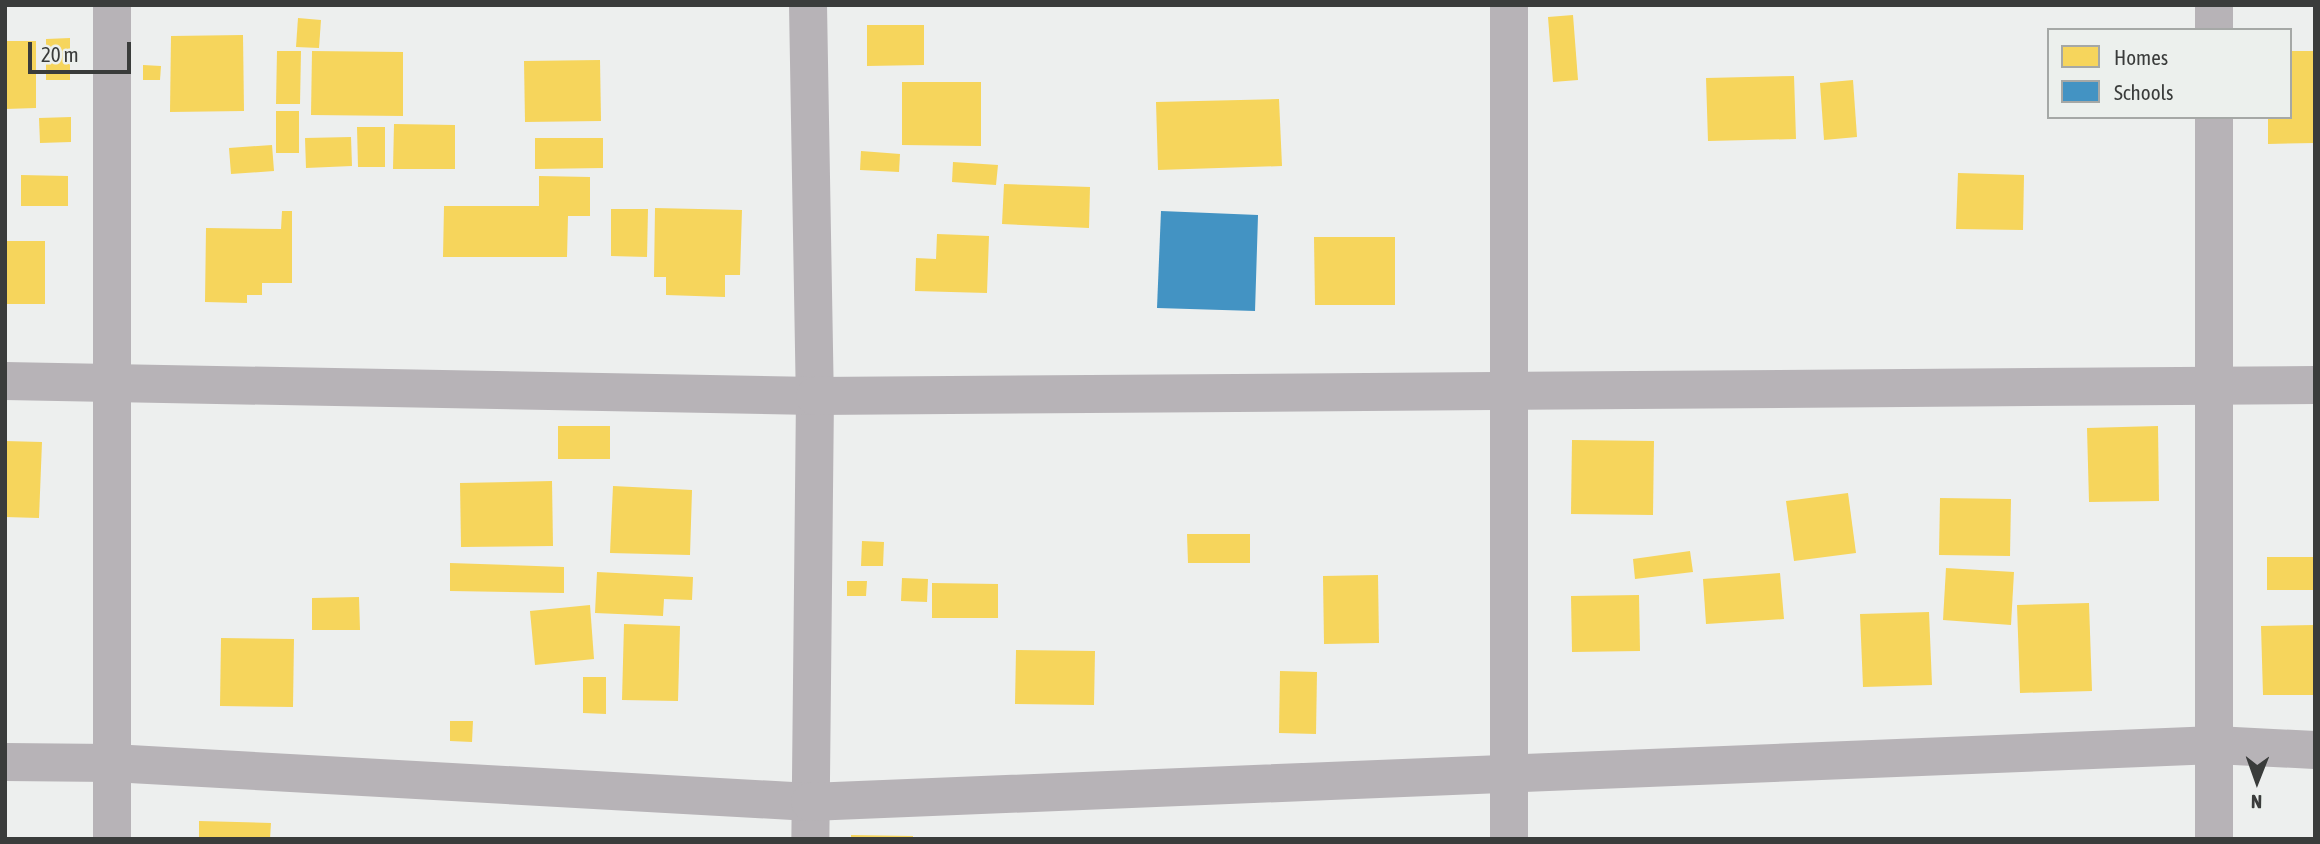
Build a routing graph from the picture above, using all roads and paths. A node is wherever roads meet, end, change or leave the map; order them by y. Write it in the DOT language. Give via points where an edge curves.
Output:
graph roads {
  1 [pos="112,5"];
  2 [pos="807,5"];
  3 [pos="1509,5"];
  4 [pos="2214,5"];
  5 [pos="2214,28"];
  6 [pos="2214,119"];
  7 [pos="5,381"];
  8 [pos="114,382"];
  9 [pos="2212,385"];
  10 [pos="2315,385"];
  11 [pos="1509,388"];
  12 [pos="815,396"];
  13 [pos="2216,745"];
  14 [pos="2315,750"];
  15 [pos="5,762"];
  16 [pos="112,763"];
  17 [pos="1508,772"];
  18 [pos="810,802"];
  19 [pos="112,839"];
  20 [pos="810,839"];
  21 [pos="1508,839"];
  22 [pos="2214,839"];
  1 -- 8 [label="street"];
  2 -- 12 [label="street"];
  3 -- 11 [label="street"];
  4 -- 5 [label="street"];
  6 -- 9 [label="street"];
  7 -- 8 [label="street"];
  8 -- 12 [label="street"];
  8 -- 16 [label="street"];
  9 -- 10 [label="street"];
  9 -- 11 [label="street"];
  9 -- 13 [label="street"];
  11 -- 12 [label="street"];
  11 -- 17 [label="street"];
  12 -- 18 [label="street"];
  13 -- 14 [label="street"];
  13 -- 17 [label="street"];
  13 -- 22 [label="street"];
  15 -- 16 [label="street"];
  16 -- 18 [label="street"];
  16 -- 19 [label="street"];
  17 -- 18 [label="street"];
  17 -- 21 [label="street"];
  18 -- 20 [label="street"];
}
